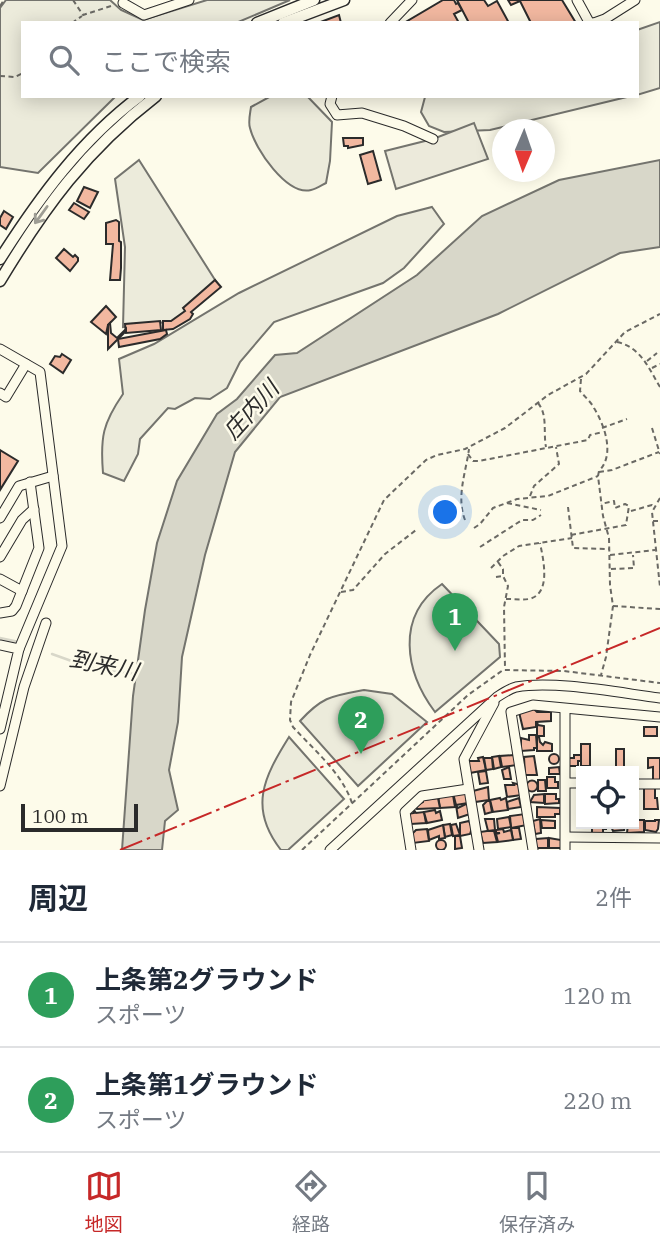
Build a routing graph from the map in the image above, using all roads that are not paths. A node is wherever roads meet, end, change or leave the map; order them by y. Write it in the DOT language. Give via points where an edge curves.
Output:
graph roads {
  1 [pos="189,0"];
  2 [pos="314,0"];
  3 [pos="345,0"];
  4 [pos="412,0"];
  5 [pos="577,0"];
  6 [pos="635,0"];
  7 [pos="124,4"];
  8 [pos="262,21"];
  9 [pos="289,21"];
  10 [pos="392,21"];
  11 [pos="588,21"];
  12 [pos="600,21"];
  13 [pos="138,98"];
  14 [pos="153,98"];
  15 [pos="332,98"];
  16 [pos="433,139"];
  17 [pos="0,259"];
  18 [pos="0,281"];
  19 [pos="0,348"];
  20 [pos="26,364"];
  21 [pos="0,393"];
  22 [pos="54,475"];
  23 [pos="30,482"];
  24 [pos="34,509"];
  25 [pos="0,519"];
  26 [pos="0,556"];
  27 [pos="0,579"];
  28 [pos="22,591"];
  29 [pos="0,613"];
  30 [pos="46,622"];
  31 [pos="0,645"];
  32 [pos="19,649"];
  33 [pos="497,697"];
  34 [pos="660,698"];
  35 [pos="565,710"];
  36 [pos="660,717"];
  37 [pos="0,729"];
  38 [pos="566,783"];
  39 [pos="576,783"];
  40 [pos="639,784"];
  41 [pos="660,784"];
  42 [pos="0,786"];
  43 [pos="468,789"];
  44 [pos="566,837"];
  45 [pos="660,838"];
  46 [pos="330,850"];
  47 [pos="411,850"];
  48 [pos="479,850"];
  49 [pos="533,850"];
  50 [pos="565,850"];
  1 -- 7 [label="street" via="144,15"];
  2 -- 8 [label="main road"];
  3 -- 9 [label="main road"];
  4 -- 10 [label="street"];
  5 -- 11 [label="street"];
  6 -- 12 [label="street"];
  13 -- 17 [label="main road" via="87,142 58,175"];
  14 -- 18 [label="main road, one-way" via="128,117 68,179"];
  15 -- 16 [label="street" via="337,115 362,113"];
  19 -- 20 [label="street"];
  20 -- 21 [label="street" via="6,397"];
  20 -- 22 [label="street" via="40,372"];
  22 -- 23 [label="street"];
  22 -- 32 [label="street" via="62,546"];
  23 -- 24 [label="street"];
  23 -- 25 [label="street" via="19,486"];
  24 -- 26 [label="street"];
  24 -- 28 [label="street" via="39,548"];
  27 -- 28 [label="street"];
  28 -- 29 [label="street" via="12,611"];
  30 -- 42 [label="street"];
  31 -- 32 [label="street"];
  32 -- 37 [label="street"];
  33 -- 34 [label="street" via="515,687 535,686"];
  33 -- 43 [label="street" via="464,759"];
  33 -- 46 [label="street"];
  35 -- 36 [label="street"];
  35 -- 38 [label="street"];
  35 -- 49 [label="street" via="533,705 511,712"];
  38 -- 39 [label="street"];
  38 -- 44 [label="street"];
  40 -- 41 [label="street"];
  43 -- 47 [label="street" via="422,796 405,812"];
  43 -- 48 [label="street"];
  44 -- 45 [label="street"];
  44 -- 50 [label="street"];
}
